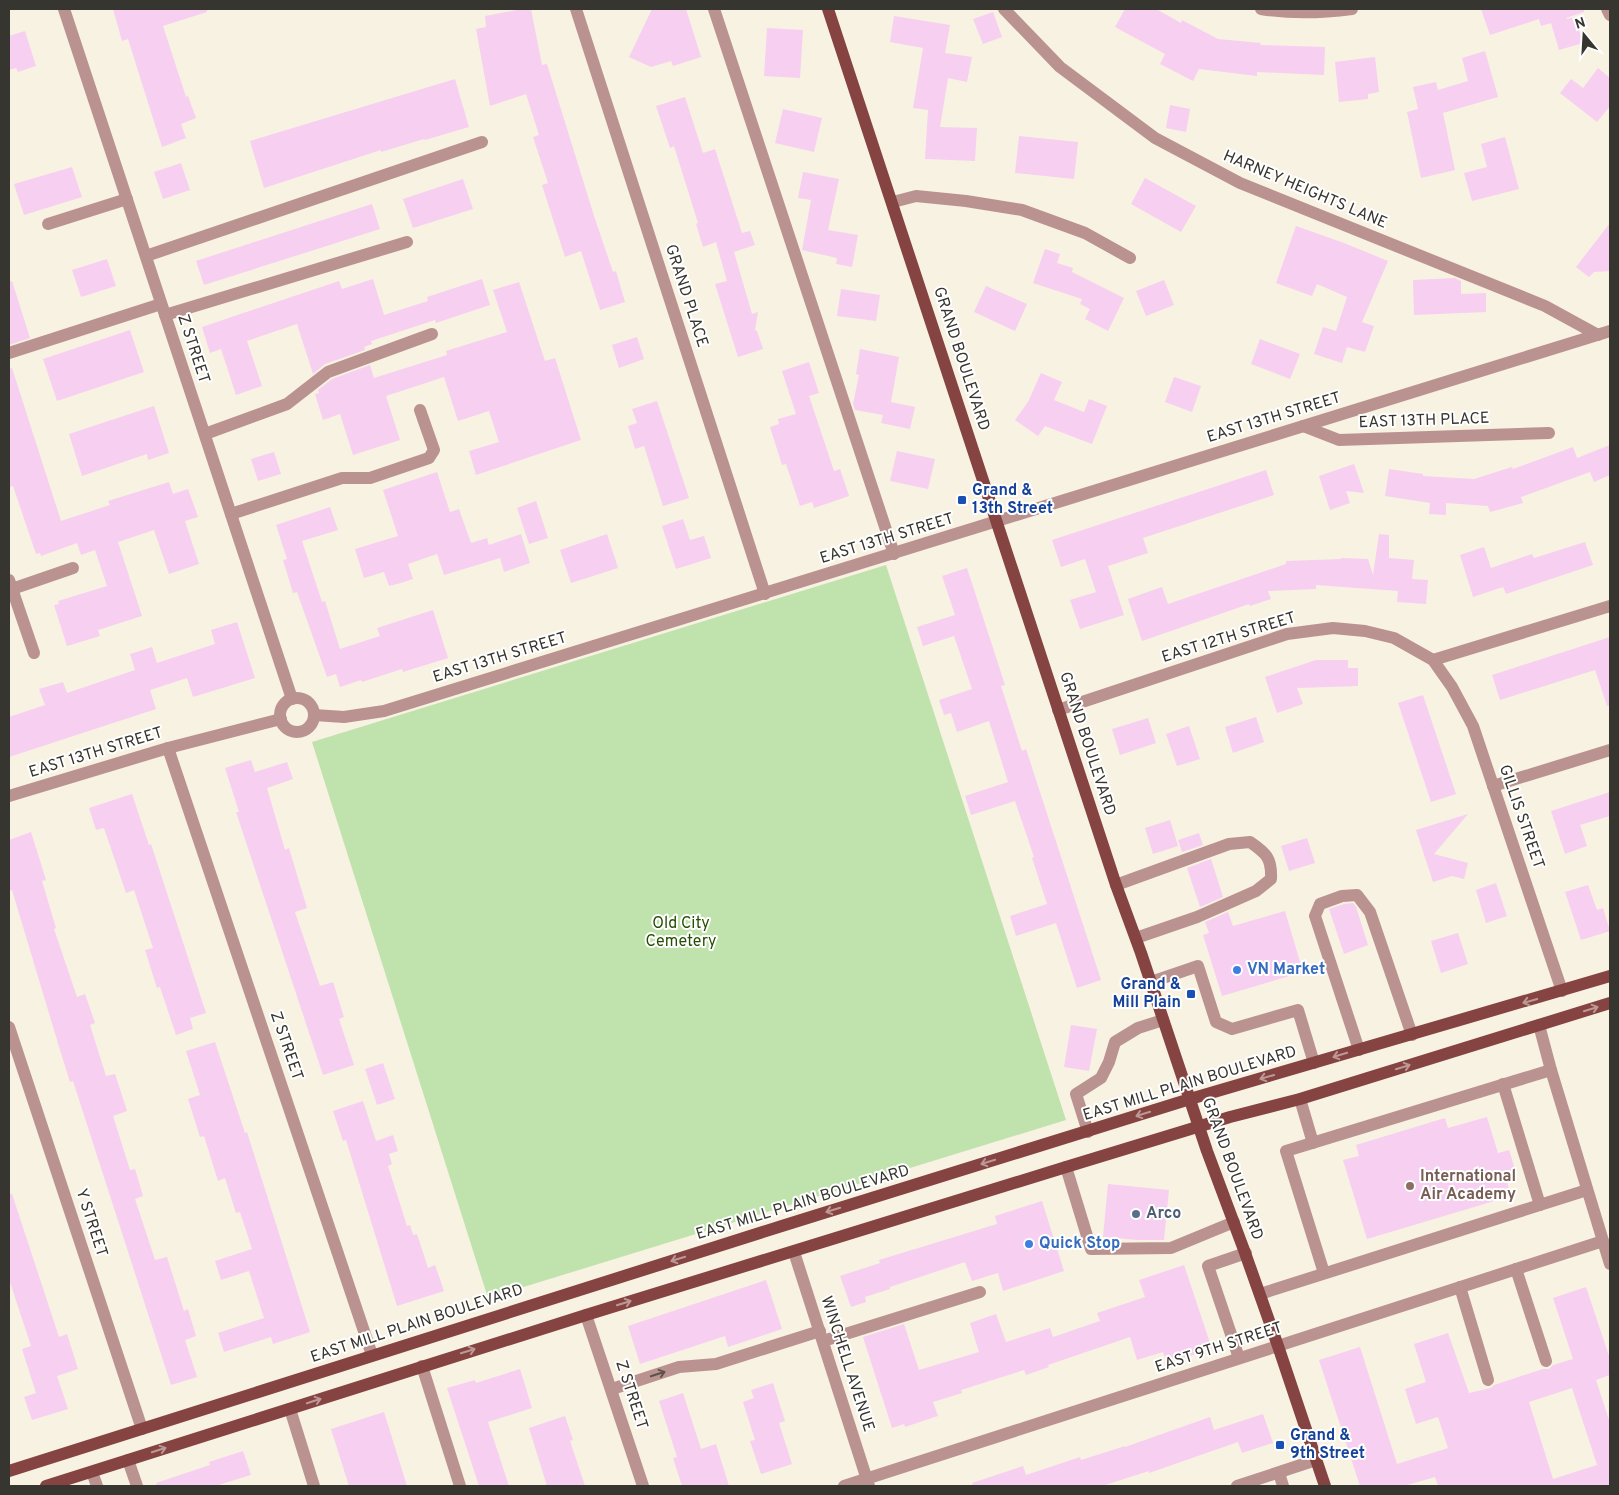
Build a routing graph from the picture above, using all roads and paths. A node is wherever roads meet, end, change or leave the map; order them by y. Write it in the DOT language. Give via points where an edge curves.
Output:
graph roads {
  1 [pos="64,9"];
  2 [pos="576,9"];
  3 [pos="714,9"];
  4 [pos="828,9"];
  5 [pos="1004,9"];
  6 [pos="1261,9"];
  7 [pos="1352,9"];
  8 [pos="1607,9"];
  9 [pos="1610,15"];
  10 [pos="482,142"];
  11 [pos="127,199"];
  12 [pos="892,202"];
  13 [pos="48,224"];
  14 [pos="407,242"];
  15 [pos="146,256"];
  16 [pos="1130,258"];
  17 [pos="163,309"];
  18 [pos="1604,333"];
  19 [pos="432,334"];
  20 [pos="9,353"];
  21 [pos="420,410"];
  22 [pos="1303,426"];
  23 [pos="1550,433"];
  24 [pos="205,434"];
  25 [pos="231,514"];
  26 [pos="998,522"];
  27 [pos="894,554"];
  28 [pos="74,568"];
  29 [pos="10,585"];
  30 [pos="765,594"];
  31 [pos="1610,606"];
  32 [pos="34,652"];
  33 [pos="1433,660"];
  34 [pos="292,699"];
  35 [pos="1058,710"];
  36 [pos="314,715"];
  37 [pos="281,719"];
  38 [pos="168,748"];
  39 [pos="1610,750"];
  40 [pos="1493,786"];
  41 [pos="9,796"];
  42 [pos="1116,885"];
  43 [pos="1136,938"];
  44 [pos="1610,976"];
  45 [pos="1151,982"];
  46 [pos="1562,992"];
  47 [pos="1610,1003"];
  48 [pos="1163,1020"];
  49 [pos="1539,1025"];
  50 [pos="9,1027"];
  51 [pos="1412,1036"];
  52 [pos="1359,1050"];
  53 [pos="1314,1063"];
  54 [pos="1551,1070"];
  55 [pos="1503,1084"];
  56 [pos="1300,1098"];
  57 [pos="1190,1099"];
  58 [pos="1199,1127"];
  59 [pos="1088,1132"];
  60 [pos="1313,1143"];
  61 [pos="1066,1167"];
  62 [pos="1587,1190"];
  63 [pos="1540,1205"];
  64 [pos="1234,1222"];
  65 [pos="1603,1241"];
  66 [pos="794,1252"];
  67 [pos="1246,1254"];
  68 [pos="1610,1264"];
  69 [pos="1516,1269"];
  70 [pos="1324,1273"];
  71 [pos="1460,1287"];
  72 [pos="980,1292"];
  73 [pos="1260,1294"];
  74 [pos="586,1315"];
  75 [pos="821,1336"];
  76 [pos="1278,1346"];
  77 [pos="372,1355"];
  78 [pos="1239,1358"];
  79 [pos="1546,1361"];
  80 [pos="422,1366"];
  81 [pos="1488,1380"];
  82 [pos="612,1389"];
  83 [pos="290,1409"];
  84 [pos="142,1429"];
  85 [pos="128,1460"];
  86 [pos="1316,1460"];
  87 [pos="9,1471"];
  88 [pos="92,1472"];
  89 [pos="1279,1473"];
  90 [pos="868,1483"];
  91 [pos="46,1486"];
  92 [pos="97,1486"];
  93 [pos="137,1486"];
  94 [pos="314,1486"];
  95 [pos="460,1486"];
  96 [pos="643,1486"];
  97 [pos="844,1486"];
  98 [pos="1237,1486"];
  99 [pos="1283,1486"];
  100 [pos="1325,1486"];
  1 -- 11 [label="street, Z STREET"];
  2 -- 30 [label="street, GRAND PLACE"];
  3 -- 27 [label="street"];
  4 -- 12 [label="main road, GRAND BOULEVARD"];
  5 -- 18 [label="street, HARNEY HEIGHTS LANE" via="1060,67 1155,138 1240,183"];
  6 -- 7 [label="street" via="1284,13"];
  8 -- 9 [label="street"];
  10 -- 15 [label="street"];
  11 -- 13 [label="street"];
  11 -- 15 [label="street, Z STREET"];
  12 -- 16 [label="street" via="916,196 1022,210 1085,233"];
  12 -- 26 [label="main road, GRAND BOULEVARD"];
  14 -- 17 [label="street"];
  15 -- 17 [label="street, Z STREET"];
  17 -- 20 [label="street"];
  17 -- 24 [label="street, Z STREET"];
  18 -- 22 [label="street, EAST 13TH STREET"];
  19 -- 24 [label="street" via="328,372 287,404"];
  21 -- 25 [label="street" via="434,450 429,458 370,478 342,478"];
  22 -- 23 [label="street, EAST 13TH PLACE" via="1339,440"];
  22 -- 26 [label="street, EAST 13TH STREET"];
  24 -- 25 [label="street, Z STREET"];
  25 -- 34 [label="street, Z STREET"];
  26 -- 27 [label="street, EAST 13TH STREET"];
  26 -- 35 [label="main road, GRAND BOULEVARD"];
  27 -- 30 [label="street, EAST 13TH STREET"];
  28 -- 29 [label="street"];
  29 -- 32 [label="street"];
  30 -- 36 [label="street, EAST 13TH STREET" via="384,711 344,717"];
  31 -- 33 [label="street"];
  33 -- 35 [label="street, EAST 12TH STREET" via="1394,638 1365,631 1333,628 1287,634"];
  33 -- 40 [label="street, GILLIS STREET" via="1452,687 1472,726"];
  34 -- 36 [label="street" via="308,702"];
  34 -- 37 [label="street" via="282,708"];
  35 -- 42 [label="main road, GRAND BOULEVARD"];
  36 -- 37 [label="street" via="310,725 299,731 289,729"];
  37 -- 38 [label="street, EAST 13TH STREET"];
  38 -- 41 [label="street, EAST 13TH STREET"];
  38 -- 77 [label="street, Z STREET"];
  39 -- 40 [label="street"];
  40 -- 46 [label="street, GILLIS STREET"];
  42 -- 43 [label="main road, GRAND BOULEVARD"];
  42 -- 43 [label="street" via="1236,843 1250,842 1265,852 1272,866 1271,879 1256,891 1197,917"];
  43 -- 45 [label="main road, GRAND BOULEVARD"];
  44 -- 46 [label="main road, EAST MILL PLAIN BOULEVARD"];
  45 -- 48 [label="main road, GRAND BOULEVARD"];
  45 -- 53 [label="street" via="1198,966 1216,1022 1232,1029 1298,1010"];
  46 -- 51 [label="main road, EAST MILL PLAIN BOULEVARD, one-way"];
  49 -- 47 [label="main road, one-way"];
  48 -- 57 [label="main road, GRAND BOULEVARD"];
  48 -- 59 [label="street" via="1138,1028 1115,1042 1110,1062 1101,1078 1076,1094"];
  49 -- 54 [label="street"];
  56 -- 49 [label="main road, one-way"];
  50 -- 84 [label="street, Y STREET"];
  51 -- 52 [label="main road, EAST MILL PLAIN BOULEVARD"];
  51 -- 52 [label="street" via="1370,912 1357,895 1342,896 1320,904 1315,916"];
  52 -- 53 [label="main road, EAST MILL PLAIN BOULEVARD, one-way"];
  53 -- 57 [label="main road, EAST MILL PLAIN BOULEVARD, one-way"];
  54 -- 55 [label="street"];
  54 -- 62 [label="street"];
  55 -- 60 [label="street"];
  55 -- 63 [label="street"];
  56 -- 58 [label="main road"];
  56 -- 60 [label="street"];
  57 -- 58 [label="main road, GRAND BOULEVARD"];
  57 -- 59 [label="main road, EAST MILL PLAIN BOULEVARD, one-way"];
  58 -- 61 [label="main road"];
  58 -- 64 [label="main road, GRAND BOULEVARD"];
  59 -- 77 [label="main road, EAST MILL PLAIN BOULEVARD, one-way"];
  60 -- 70 [label="street" via="1286,1151"];
  61 -- 64 [label="street" via="1091,1249 1171,1248"];
  61 -- 66 [label="main road"];
  62 -- 63 [label="street"];
  62 -- 65 [label="street"];
  63 -- 70 [label="street"];
  64 -- 67 [label="main road, GRAND BOULEVARD"];
  65 -- 68 [label="street"];
  65 -- 69 [label="street, EAST 9TH STREET"];
  74 -- 66 [label="main road, one-way"];
  66 -- 75 [label="street, WINCHELL AVENUE"];
  67 -- 73 [label="main road, GRAND BOULEVARD"];
  67 -- 78 [label="street" via="1208,1266"];
  69 -- 71 [label="street, EAST 9TH STREET"];
  69 -- 79 [label="street"];
  70 -- 73 [label="street"];
  71 -- 76 [label="street, EAST 9TH STREET"];
  71 -- 81 [label="street"];
  72 -- 75 [label="street"];
  73 -- 76 [label="main road, GRAND BOULEVARD"];
  80 -- 74 [label="main road, one-way"];
  74 -- 82 [label="street, Z STREET"];
  82 -- 75 [label="street, one-way" via="679,1367 716,1364"];
  75 -- 90 [label="street, WINCHELL AVENUE"];
  76 -- 78 [label="street, EAST 9TH STREET"];
  76 -- 86 [label="main road, GRAND BOULEVARD"];
  77 -- 84 [label="main road, EAST MILL PLAIN BOULEVARD"];
  78 -- 90 [label="street, EAST 9TH STREET"];
  83 -- 80 [label="main road, one-way"];
  80 -- 95 [label="street"];
  82 -- 96 [label="street, Z STREET"];
  85 -- 83 [label="main road, one-way"];
  83 -- 94 [label="street"];
  84 -- 87 [label="main road, EAST MILL PLAIN BOULEVARD"];
  85 -- 88 [label="main road"];
  85 -- 93 [label="street"];
  86 -- 89 [label="street"];
  86 -- 100 [label="main road, GRAND BOULEVARD"];
  88 -- 91 [label="main road"];
  88 -- 92 [label="street"];
  89 -- 98 [label="street"];
  89 -- 99 [label="street"];
  90 -- 97 [label="street, EAST 9TH STREET"];
}
